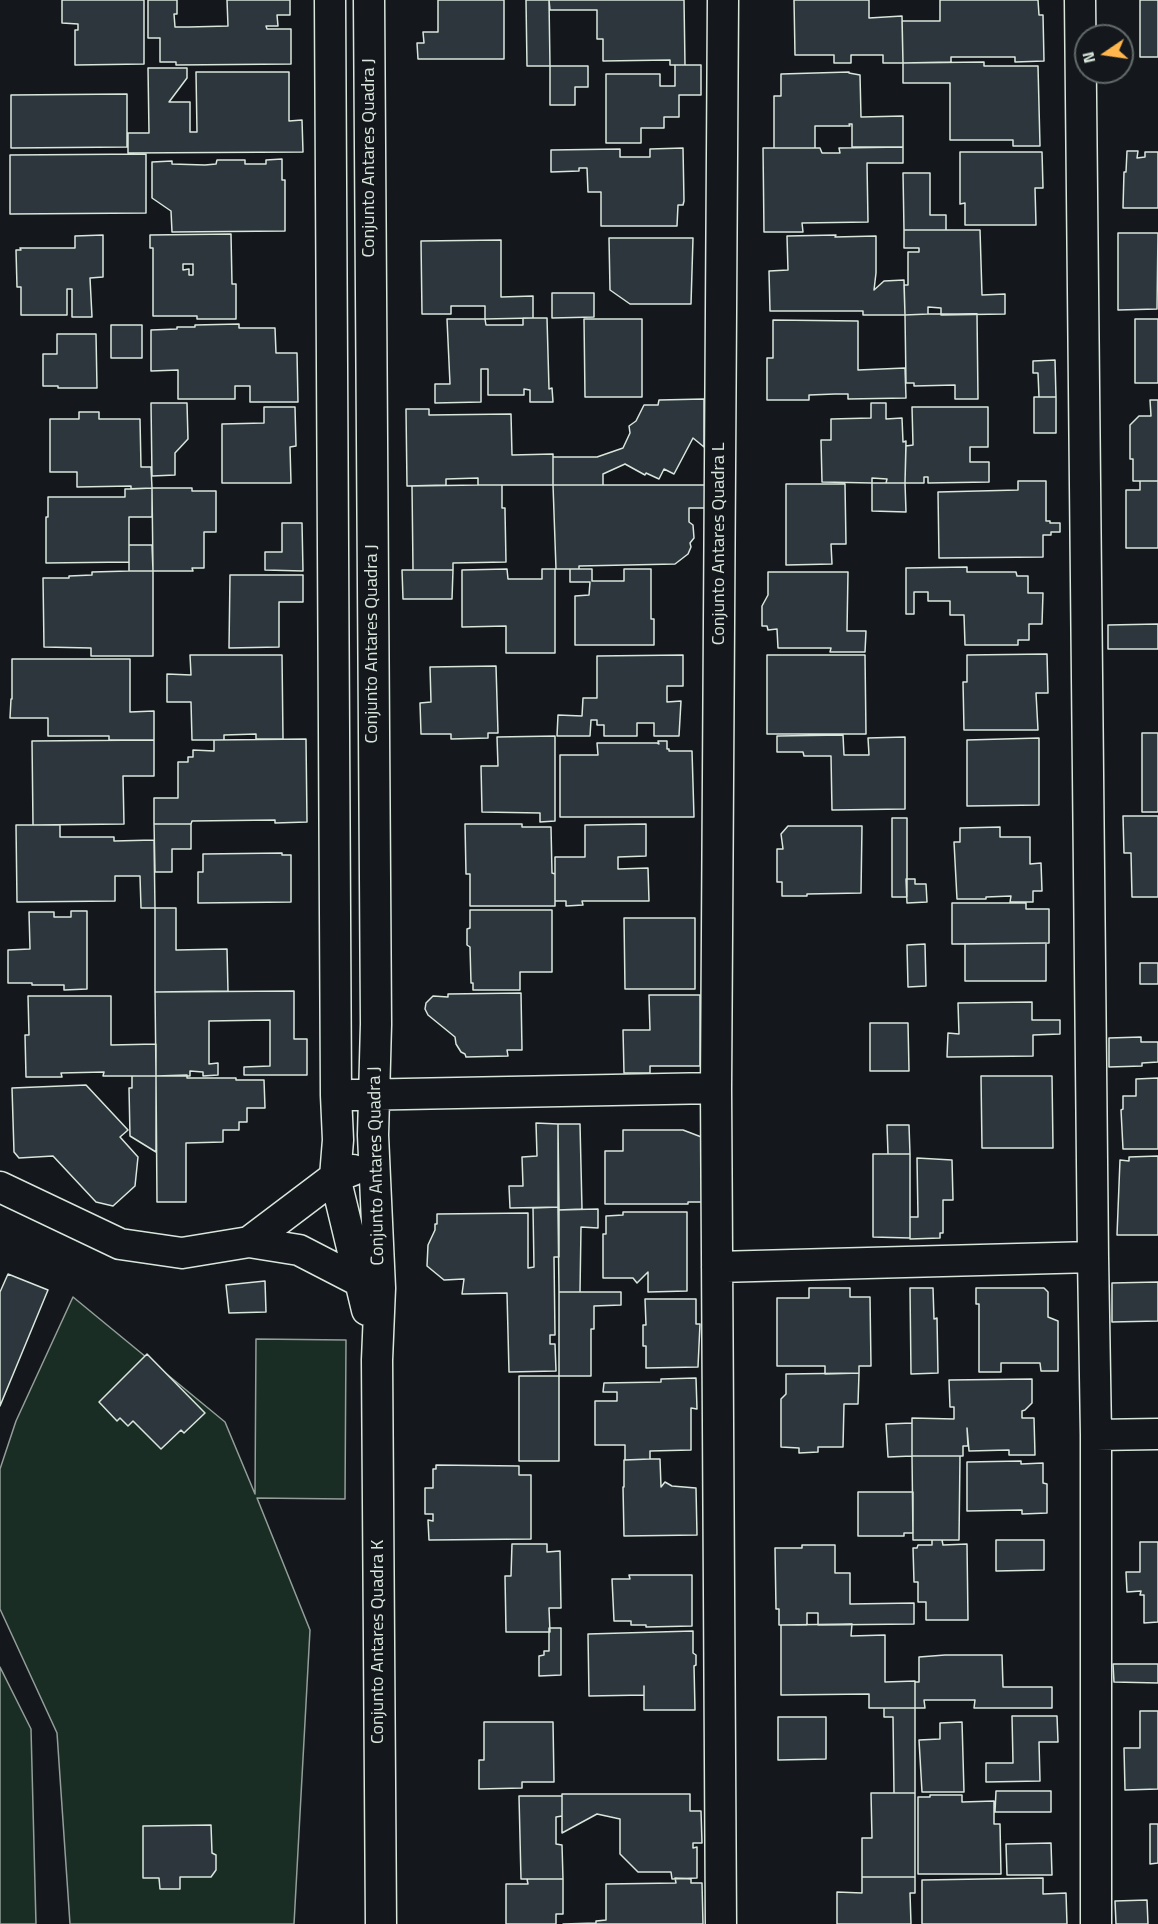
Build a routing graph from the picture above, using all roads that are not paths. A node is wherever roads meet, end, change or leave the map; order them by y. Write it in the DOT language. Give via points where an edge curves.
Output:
graph roads {
  1 [pos="330,0"];
  2 [pos="369,0"];
  3 [pos="723,0"];
  4 [pos="1080,0"];
  5 [pos="332,258"];
  6 [pos="371,259"];
  7 [pos="716,1088"];
  8 [pos="336,1095"];
  9 [pos="373,1095"];
  10 [pos="374,1161"];
  11 [pos="336,1178"];
  12 [pos="0,1187"];
  13 [pos="249,1242"];
  14 [pos="1093,1257"];
  15 [pos="717,1266"];
  16 [pos="371,1285"];
  17 [pos="1158,1434"];
  18 [pos="1096,1435"];
  19 [pos="381,1924"];
  20 [pos="721,1924"];
  21 [pos="1096,1924"];
  1 -- 5 [label="street, Conjunto Antares Quadra J"];
  2 -- 6 [label="street, Conjunto Antares Quadra J"];
  3 -- 7 [label="street, Conjunto Antares Quadra L"];
  4 -- 14 [label="street"];
  5 -- 6 [label="street"];
  5 -- 8 [label="street, Conjunto Antares Quadra J"];
  6 -- 9 [label="street, Conjunto Antares Quadra J" via="376,1024"];
  7 -- 9 [label="street"];
  7 -- 15 [label="street, Conjunto Antares Quadra L"];
  8 -- 9 [label="street"];
  8 -- 11 [label="street, Conjunto Antares Quadra J"];
  9 -- 10 [label="street, Conjunto Antares Quadra J"];
  10 -- 11 [label="street"];
  10 -- 16 [label="street, Conjunto Antares Quadra J"];
  11 -- 13 [label="street"];
  11 -- 16 [label="street, Conjunto Antares Quadra J"];
  12 -- 13 [label="street" via="120,1244 182,1253"];
  13 -- 16 [label="street" via="299,1250"];
  14 -- 15 [label="street"];
  14 -- 18 [label="street"];
  15 -- 20 [label="street, Conjunto Antares Quadra L"];
  16 -- 19 [label="street, Conjunto Antares Quadra K" via="376,1360"];
  17 -- 18 [label="street"];
  18 -- 21 [label="street"];
}
